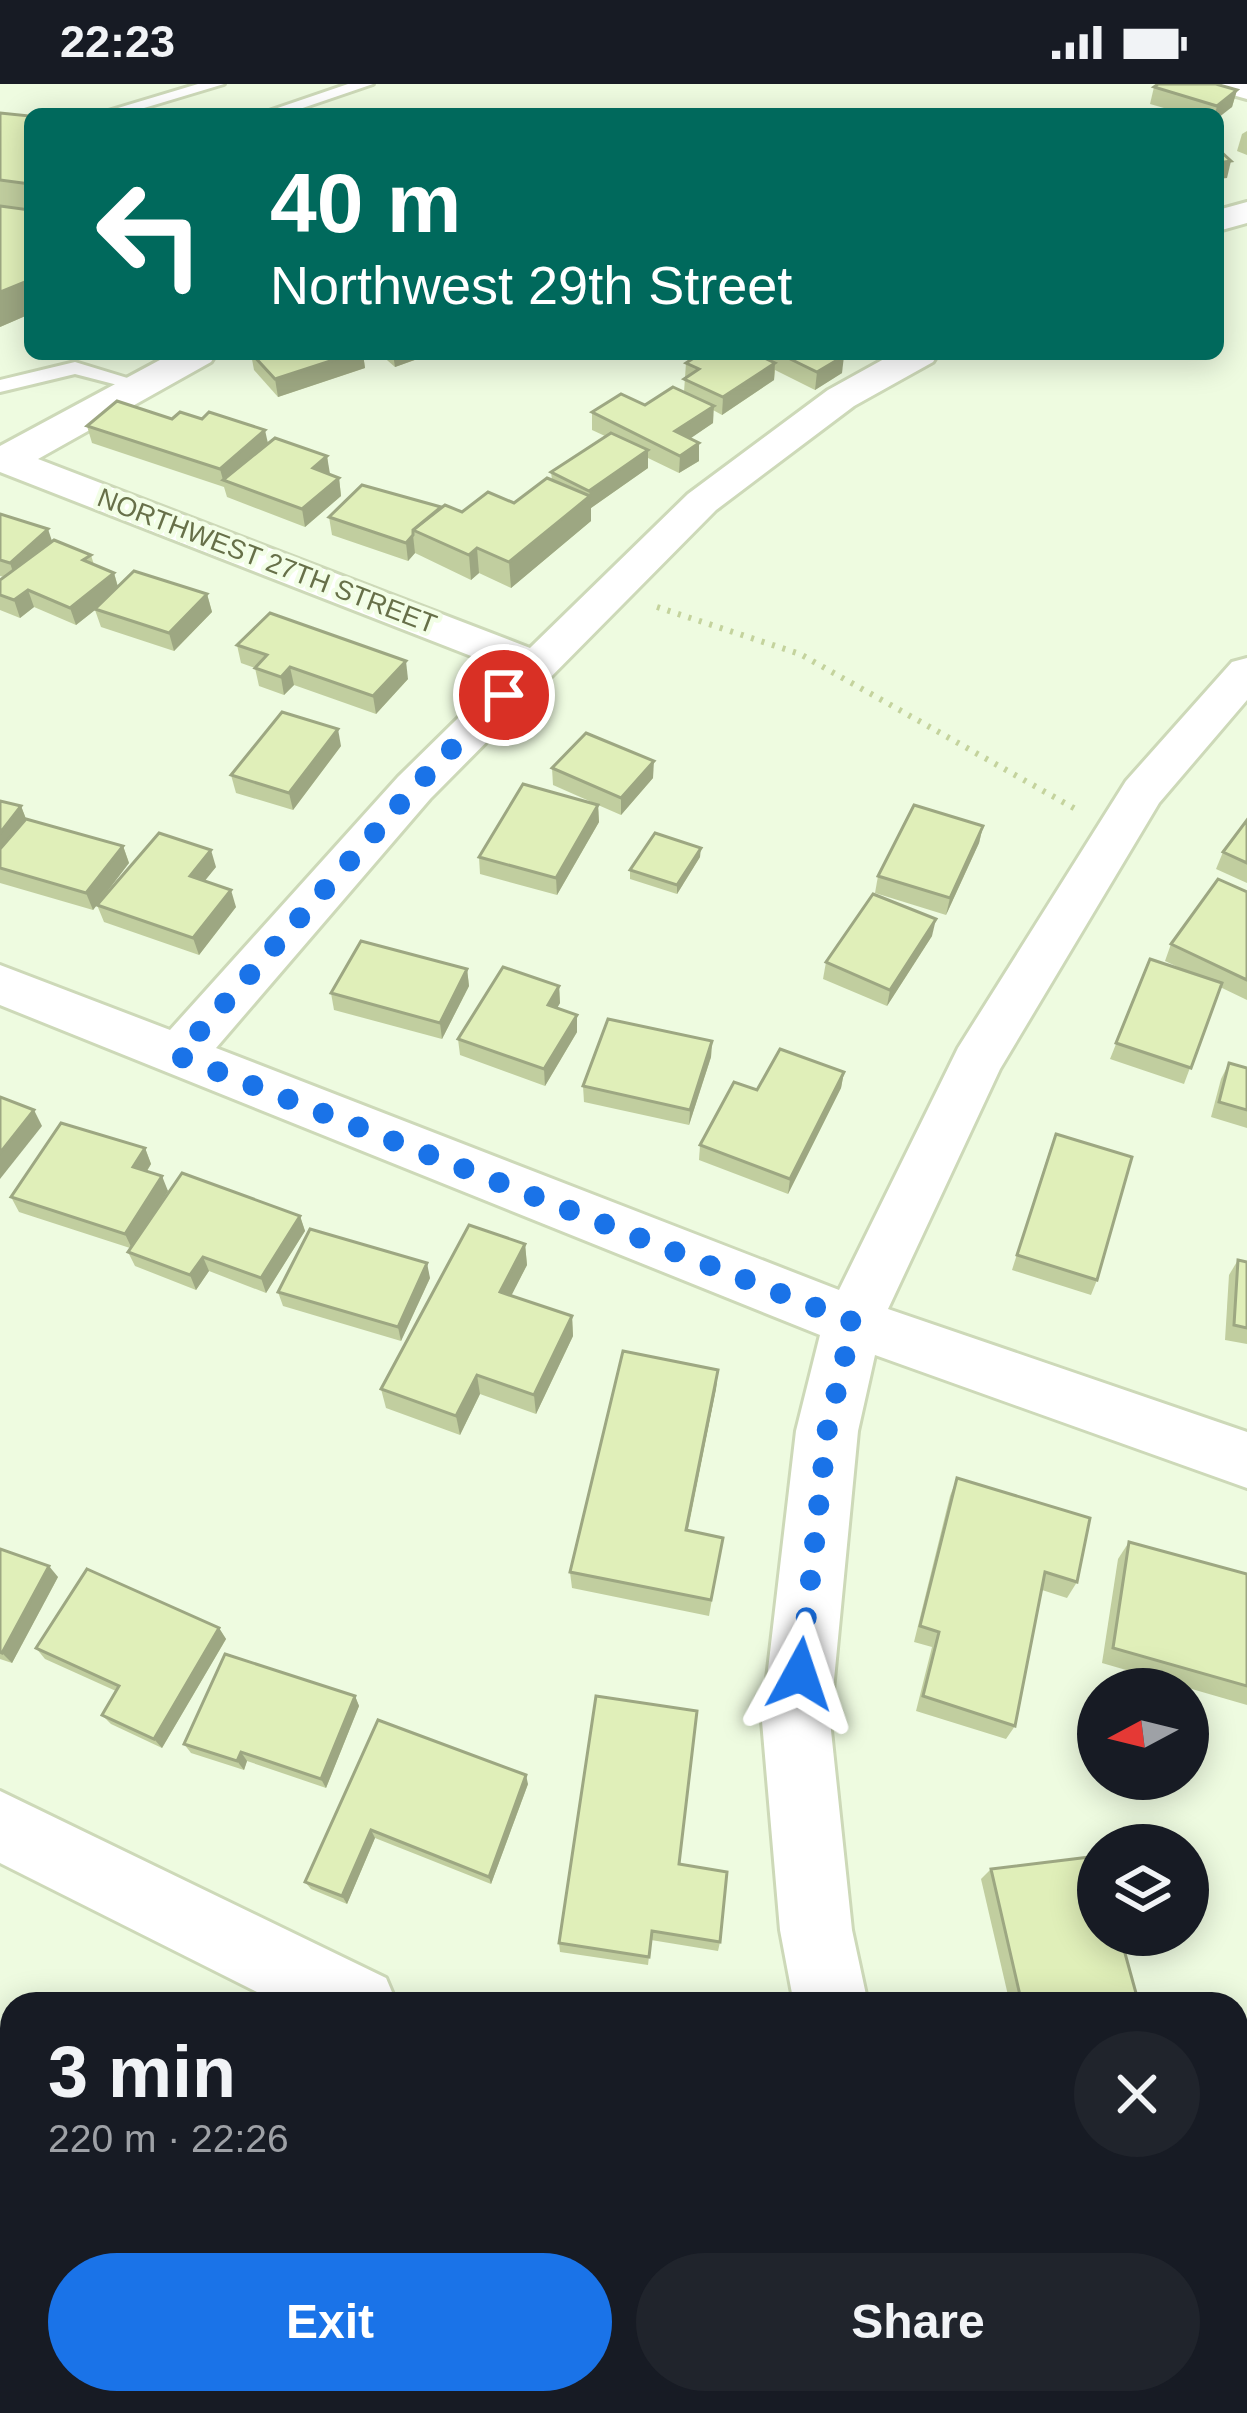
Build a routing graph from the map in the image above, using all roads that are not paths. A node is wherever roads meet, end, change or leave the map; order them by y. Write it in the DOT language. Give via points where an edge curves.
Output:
graph roads {
  1 [pos="216,84"];
  2 [pos="365,84"];
  3 [pos="1226,84"];
  4 [pos="1247,90"];
  5 [pos="128,108"];
  6 [pos="287,108"];
  7 [pos="186,360"];
  8 [pos="909,360"];
  9 [pos="72,361"];
  10 [pos="137,384"];
  11 [pos="0,386"];
  12 [pos="4,459"];
  13 [pos="534,665"];
  14 [pos="1247,672"];
  15 [pos="0,984"];
  16 [pos="178,1056"];
  17 [pos="853,1322"];
  18 [pos="1247,1460"];
  19 [pos="0,1826"];
  20 [pos="335,1992"];
  21 [pos="829,1992"];
  1 -- 5 [label="lane"];
  2 -- 6 [label="lane"];
  3 -- 4 [label="street"];
  7 -- 10 [label="street"];
  8 -- 13 [label="street" via="841,398 702,502"];
  9 -- 10 [label="lane"];
  9 -- 11 [label="lane"];
  10 -- 12 [label="street"];
  12 -- 13 [label="street, NORTHWEST 27TH STREET"];
  13 -- 16 [label="street"];
  14 -- 17 [label="street" via="1142,791 977,1062"];
  15 -- 16 [label="street"];
  16 -- 17 [label="street"];
  17 -- 18 [label="street"];
  17 -- 21 [label="street" via="827,1431 796,1721"];
  19 -- 20 [label="street"];
}
